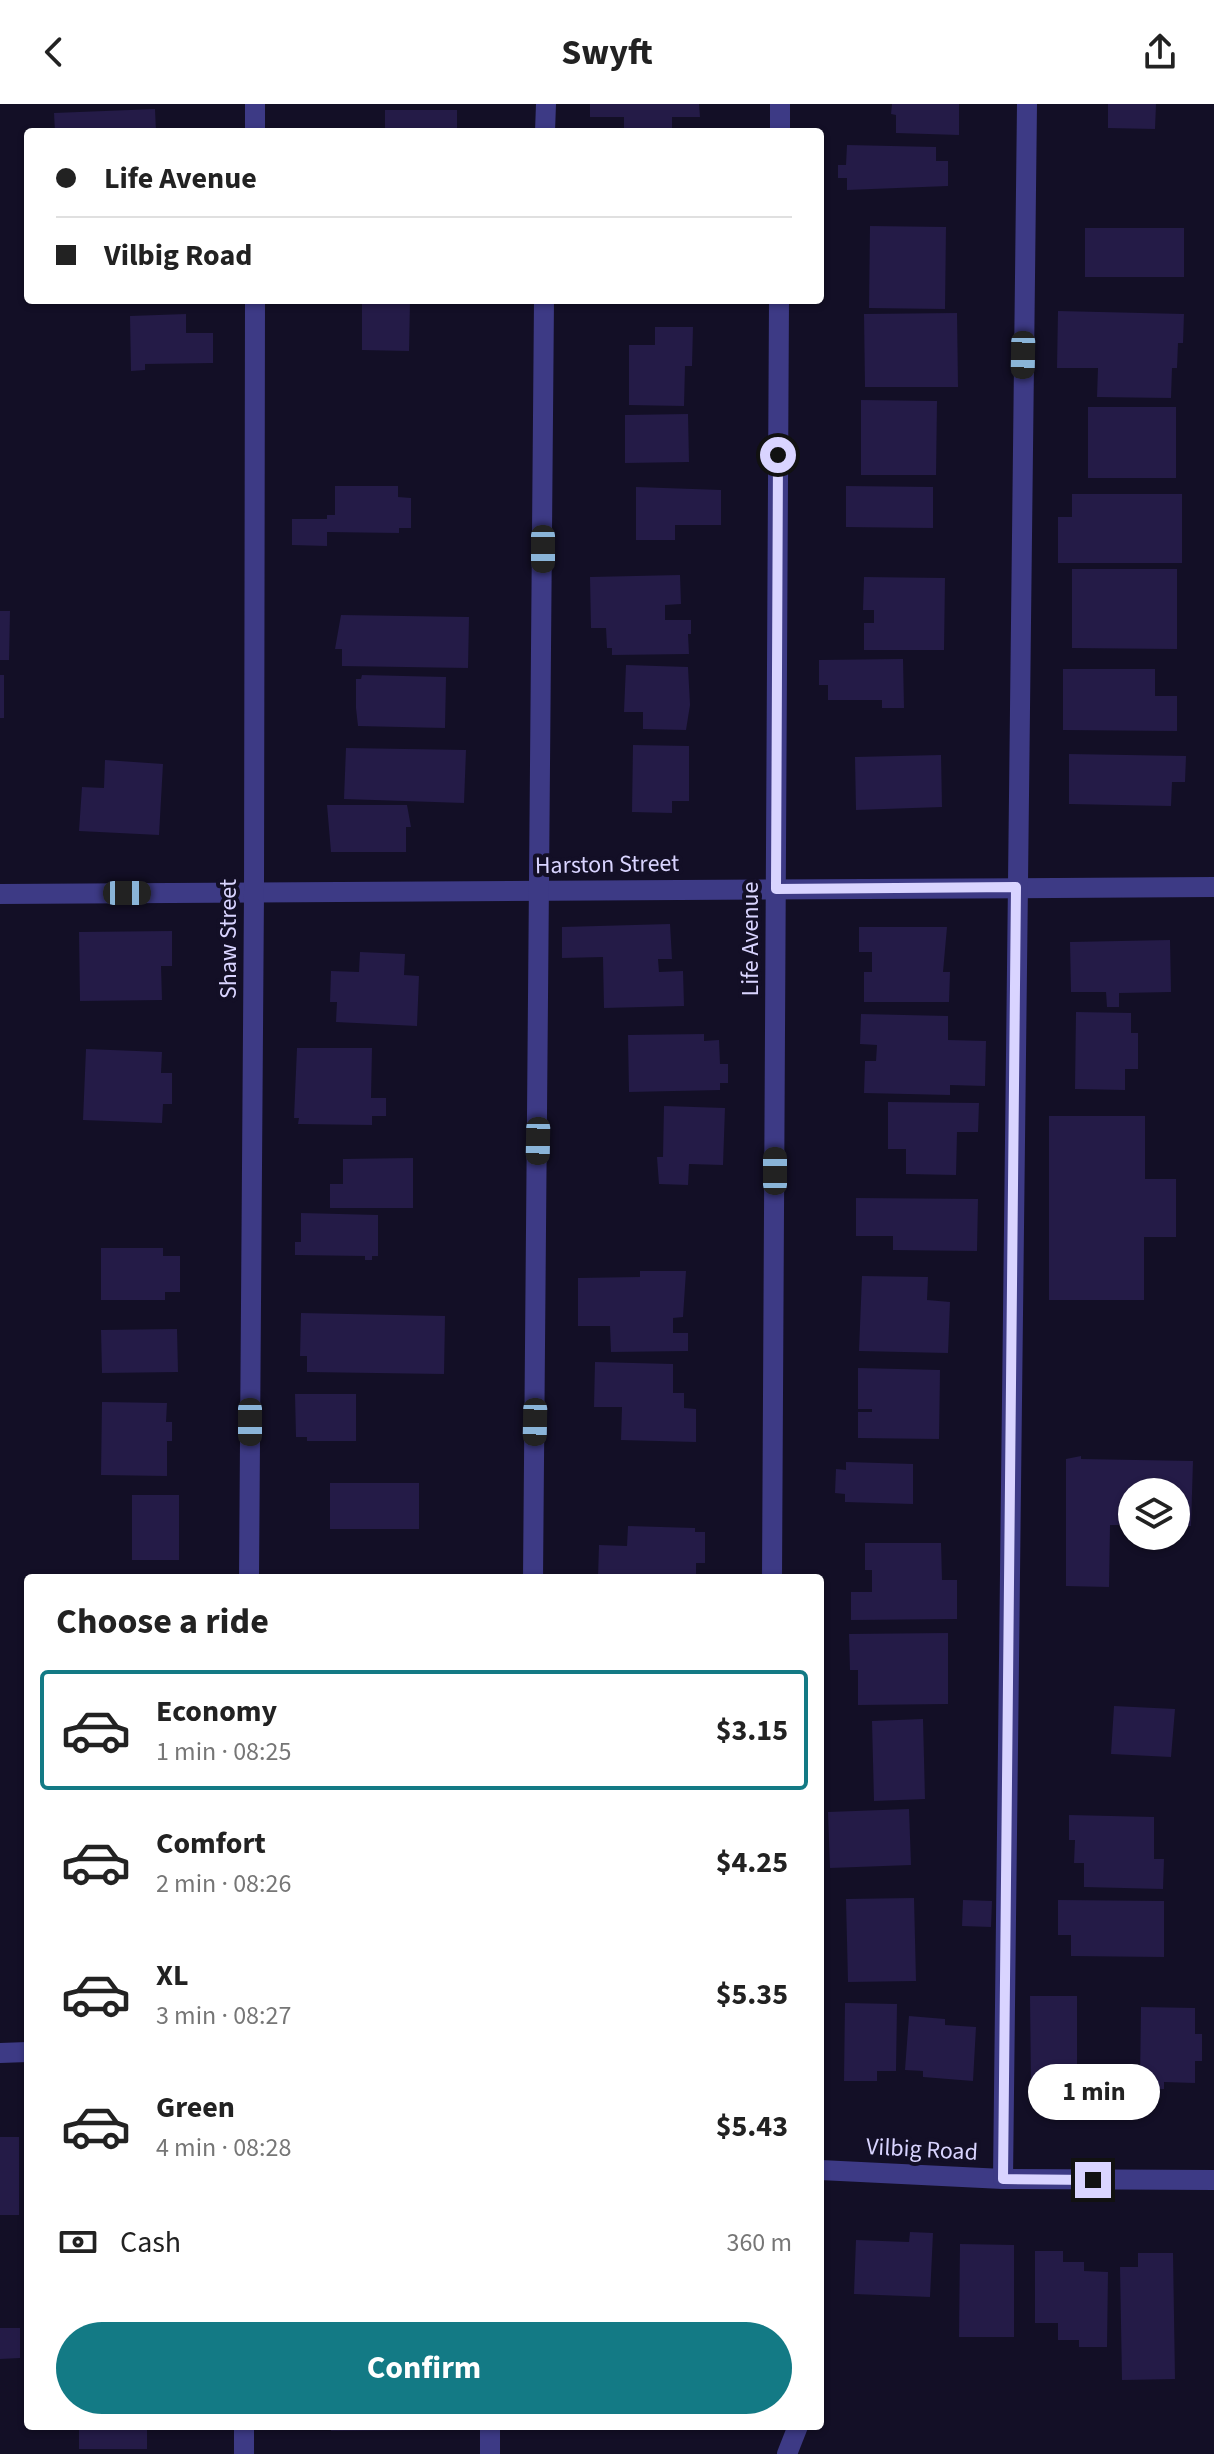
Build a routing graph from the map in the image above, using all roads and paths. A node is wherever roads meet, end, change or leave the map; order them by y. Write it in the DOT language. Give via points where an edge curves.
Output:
graph roads {
  1 [pos="255,104"];
  2 [pos="546,104"];
  3 [pos="780,104"];
  4 [pos="1027,104"];
  5 [pos="255,128"];
  6 [pos="545,128"];
  7 [pos="780,128"];
  8 [pos="255,304"];
  9 [pos="544,304"];
  10 [pos="779,304"];
  11 [pos="1016,887"];
  12 [pos="1214,887"];
  13 [pos="776,889"];
  14 [pos="541,891"];
  15 [pos="254,893"];
  16 [pos="0,894"];
  17 [pos="249,1574"];
  18 [pos="533,1574"];
  19 [pos="772,1574"];
  20 [pos="24,2052"];
  21 [pos="0,2053"];
  22 [pos="824,2170"];
  23 [pos="1003,2179"];
  24 [pos="1214,2180"];
  25 [pos="244,2430"];
  26 [pos="490,2430"];
  27 [pos="796,2430"];
  28 [pos="244,2454"];
  29 [pos="490,2454"];
  30 [pos="787,2454"];
  1 -- 5 [label="street"];
  2 -- 6 [label="street"];
  3 -- 7 [label="street"];
  4 -- 11 [label="street"];
  8 -- 15 [label="street, Shaw Street"];
  9 -- 14 [label="street"];
  10 -- 13 [label="street, Life Avenue"];
  11 -- 12 [label="street, Harston Street"];
  11 -- 13 [label="street, Harston Street"];
  11 -- 23 [label="street"];
  13 -- 14 [label="street, Harston Street"];
  13 -- 19 [label="street, Life Avenue"];
  14 -- 15 [label="street, Harston Street"];
  14 -- 18 [label="street"];
  15 -- 16 [label="street, Harston Street"];
  15 -- 17 [label="street, Shaw Street"];
  20 -- 21 [label="street"];
  22 -- 23 [label="street, Vilbig Road"];
  23 -- 24 [label="street, Vilbig Road"];
  25 -- 28 [label="street"];
  26 -- 29 [label="street"];
  27 -- 30 [label="street"];
}
